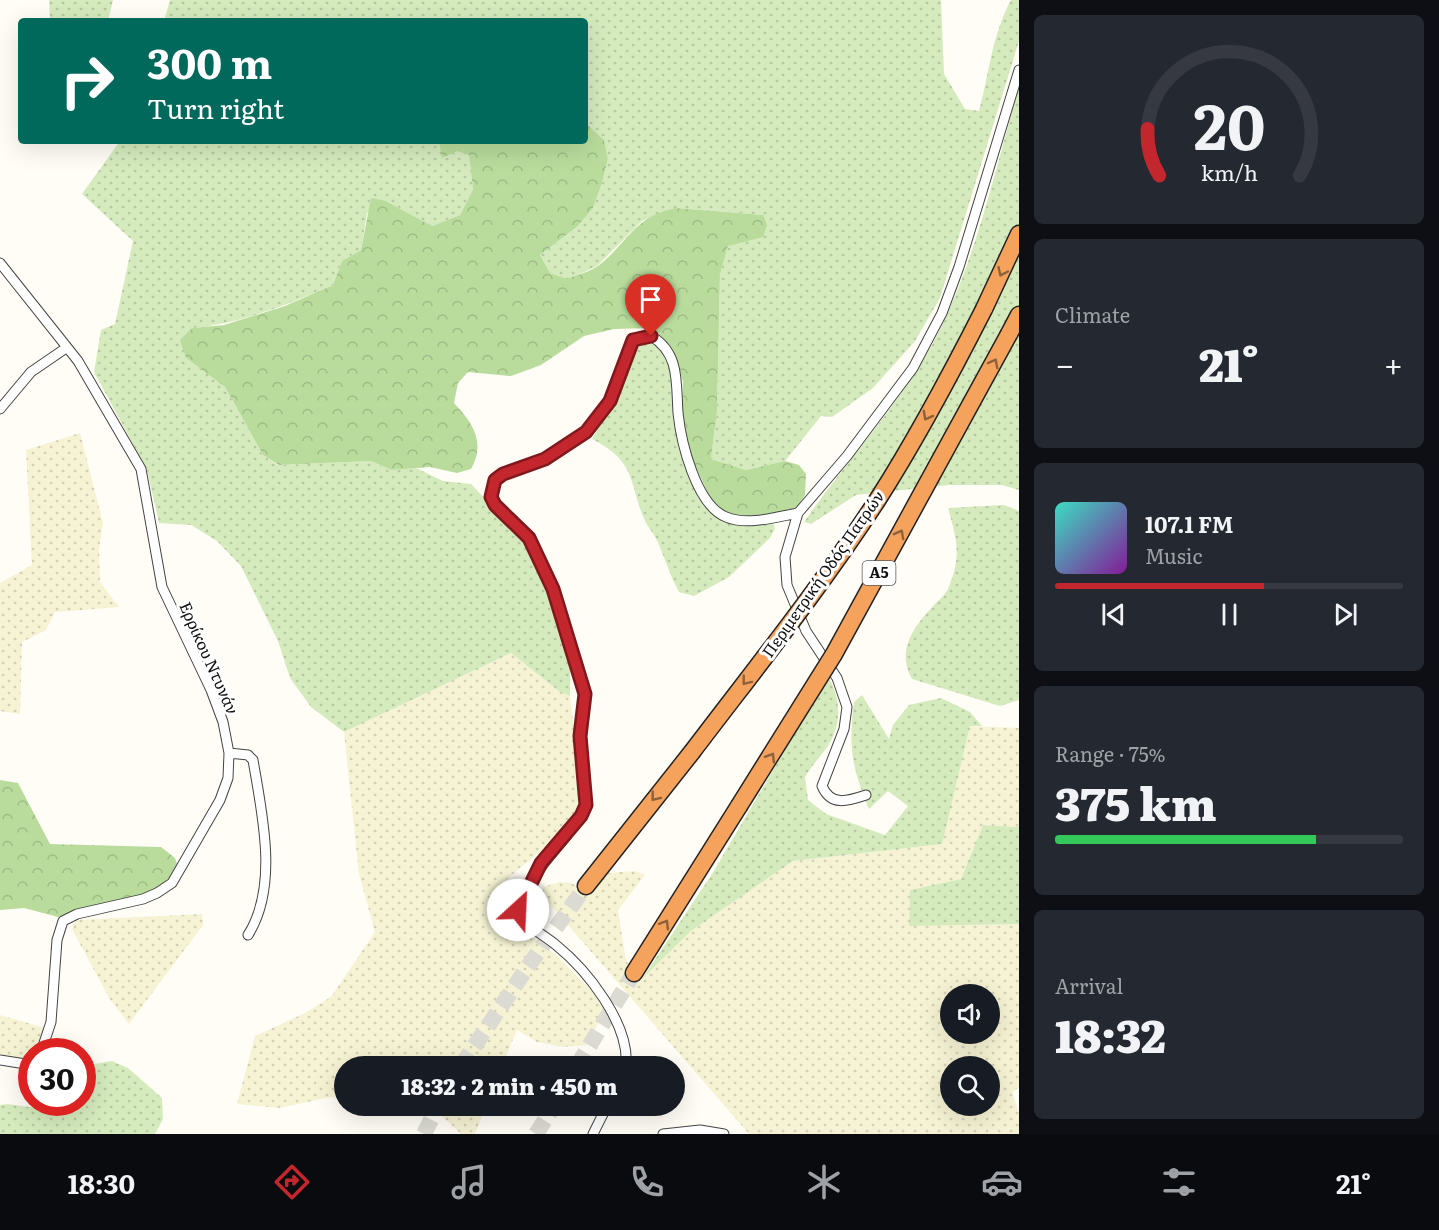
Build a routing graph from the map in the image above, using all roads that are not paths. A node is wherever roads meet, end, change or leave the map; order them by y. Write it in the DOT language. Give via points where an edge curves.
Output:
graph roads {
  1 [pos="1019,70"];
  2 [pos="1019,234"];
  3 [pos="0,263"];
  4 [pos="1019,315"];
  5 [pos="66,348"];
  6 [pos="0,409"];
  7 [pos="798,513"];
  8 [pos="229,753"];
  9 [pos="867,795"];
  10 [pos="586,886"];
  11 [pos="248,935"];
  12 [pos="634,973"];
  13 [pos="46,1038"];
  14 [pos="626,1056"];
  15 [pos="0,1060"];
  16 [pos="18,1063"];
  17 [pos="602,1116"];
  18 [pos="593,1134"];
  19 [pos="663,1134"];
  20 [pos="724,1134"];
  1 -- 7 [label="street" via="942,313 913,368"];
  2 -- 10 [label="highway, Περιμετρική Οδός Πατρών / Α5, one-way, bridge" via="925,421 877,500 784,632"];
  3 -- 5 [label="street, Ερρίκου Ντυνάν"];
  12 -- 4 [label="highway, Α5, one-way, bridge" via="834,654"];
  5 -- 6 [label="street" via="31,372"];
  5 -- 8 [label="street, Ερρίκου Ντυνάν" via="97,391 141,469 162,587 212,690"];
  7 -- 9 [label="street" via="785,557 787,585 806,631 837,678 847,707 844,729 822,786 834,801"];
  7 -- 14 [label="street" via="746,519 728,518 714,510 688,459 672,358 660,341 651,336 633,340 610,401 586,432 545,459 495,480 491,497 495,505 529,538 553,589 585,694 580,736 586,805 541,863 518,910 522,919 558,946 607,1002 625,1039"];
  8 -- 11 [label="street" via="248,755 253,760 261,804 265,880 257,920"];
  8 -- 13 [label="street, Ερρίκου Ντυνάν" via="229,772 220,800 172,882 143,899 77,914 63,921 57,940 51,1022"];
  15 -- 16 [label="street"];
  17 -- 18 [label="street"];
  19 -- 20 [label="street" via="691,1130"];
}
